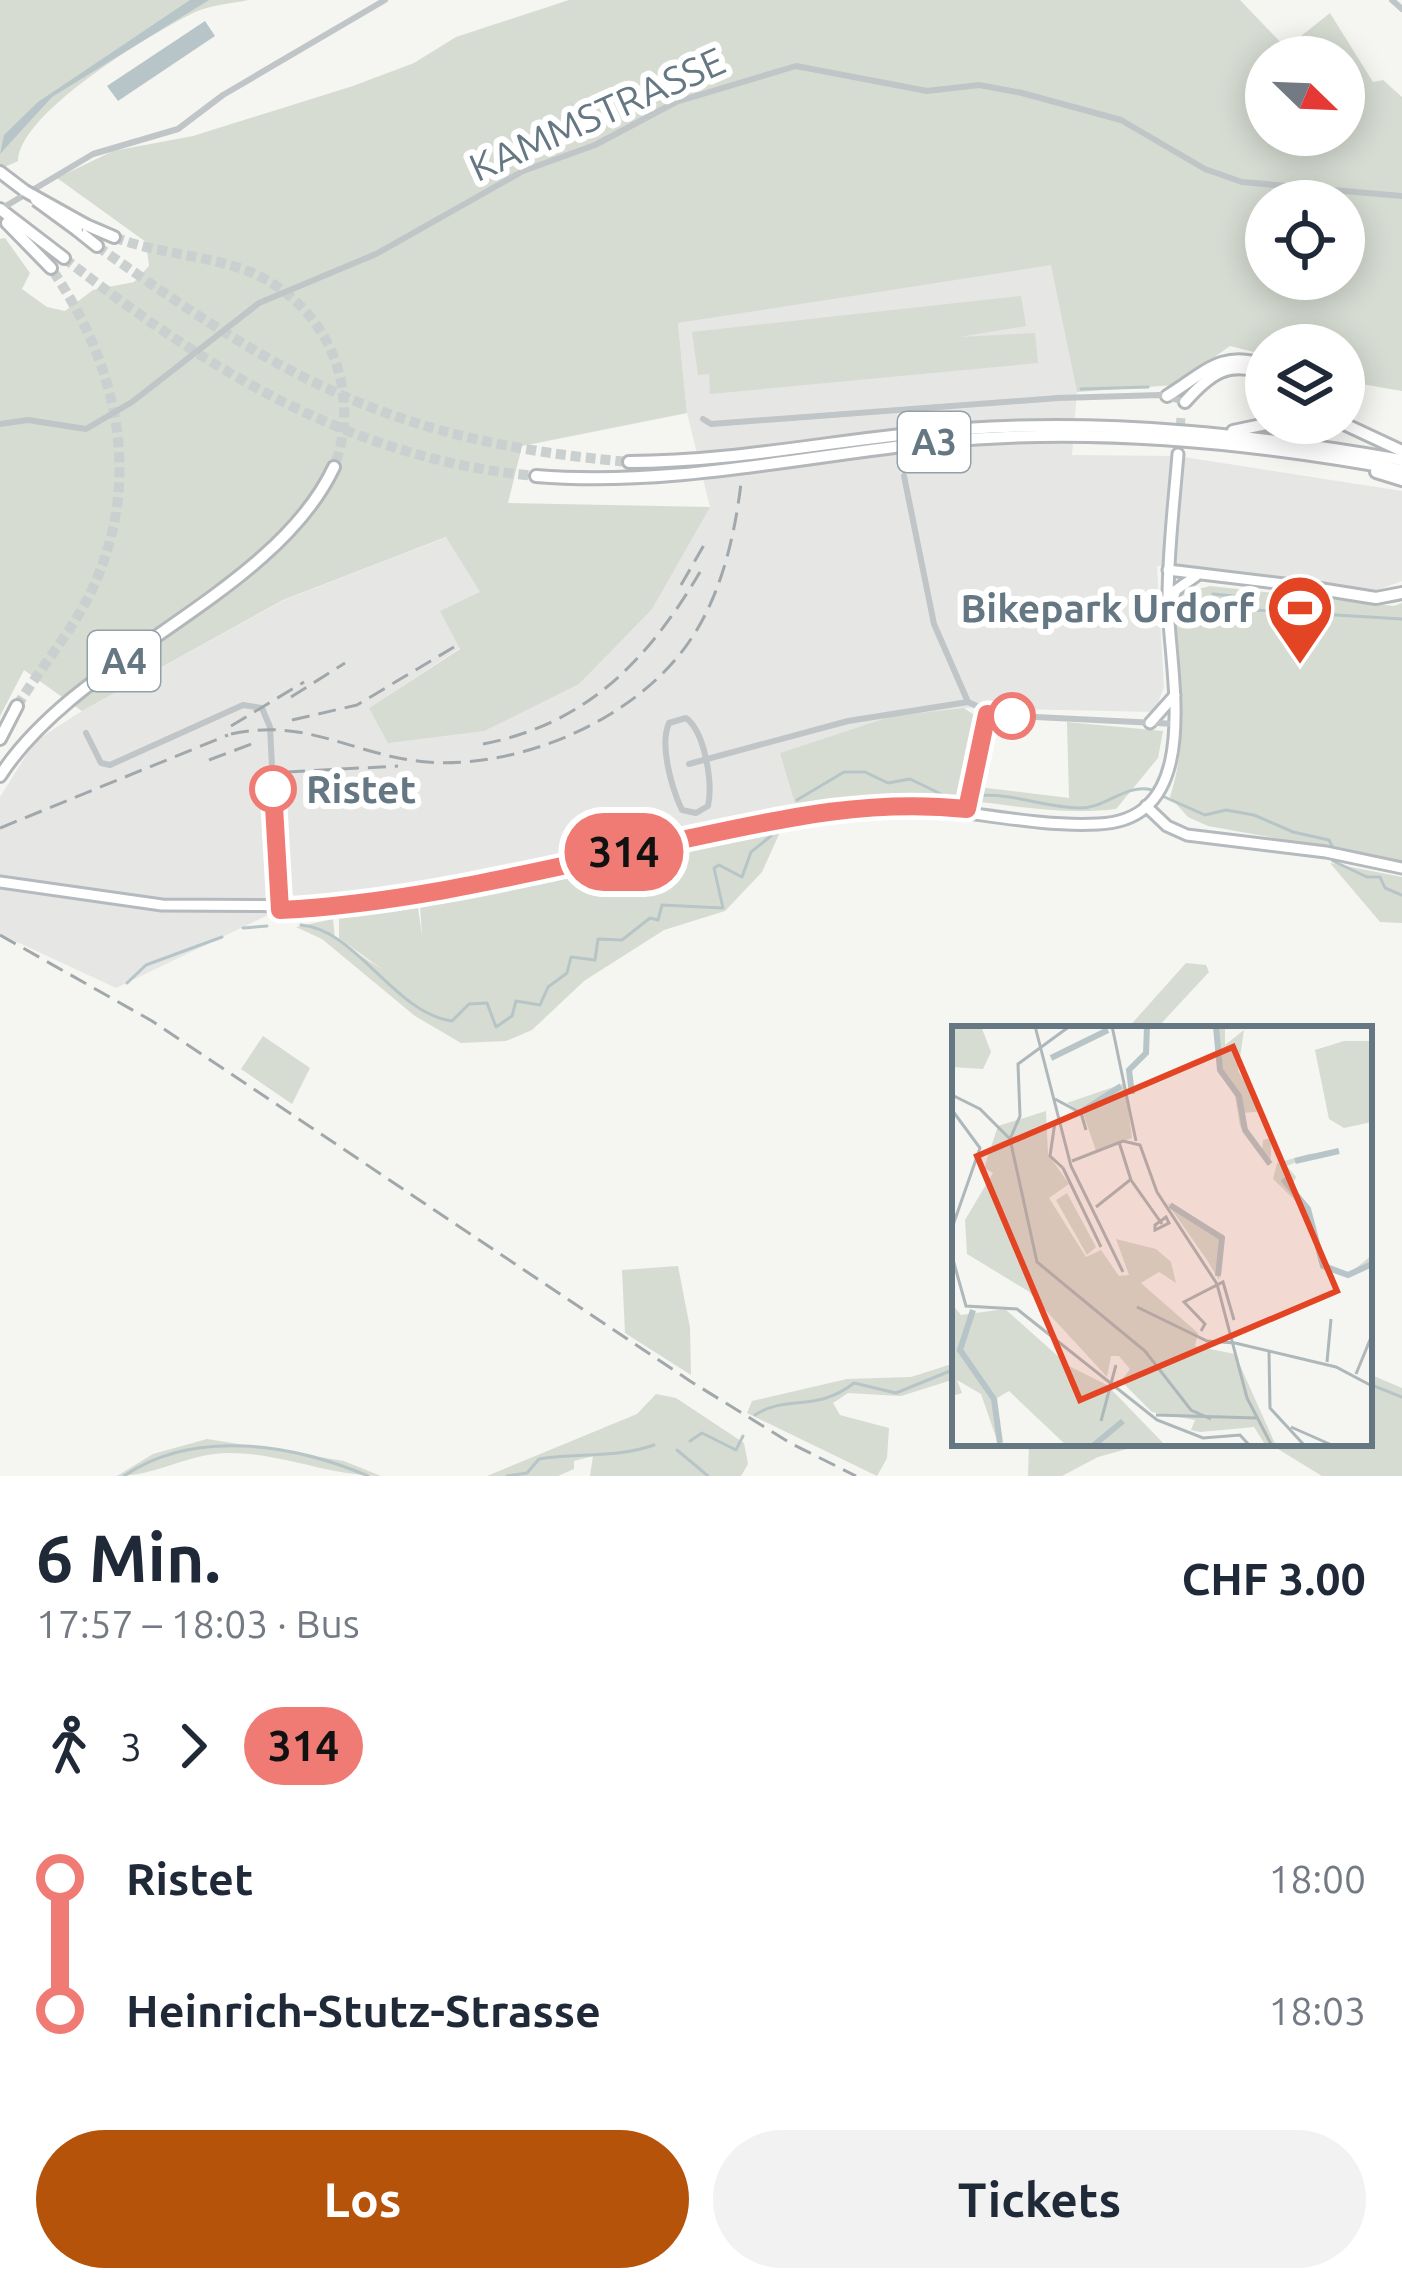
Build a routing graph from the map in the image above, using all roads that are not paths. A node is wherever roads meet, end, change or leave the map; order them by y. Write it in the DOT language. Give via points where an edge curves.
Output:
graph roads {
  1 [pos="385,0"];
  2 [pos="1392,0"];
  3 [pos="1402,9"];
  4 [pos="0,172"];
  5 [pos="1402,196"];
  6 [pos="0,213"];
  7 [pos="81,228"];
  8 [pos="114,238"];
  9 [pos="97,246"];
  10 [pos="40,247"];
  11 [pos="64,258"];
  12 [pos="51,268"];
  13 [pos="1245,362"];
  14 [pos="1245,368"];
  15 [pos="1204,369"];
  16 [pos="1166,396"];
  17 [pos="1185,402"];
  18 [pos="1181,417"];
  19 [pos="703,419"];
  20 [pos="0,424"];
  21 [pos="1245,428"];
  22 [pos="1211,434"];
  23 [pos="1365,436"];
  24 [pos="1178,454"];
  25 [pos="1315,456"];
  26 [pos="1402,456"];
  27 [pos="629,462"];
  28 [pos="334,467"];
  29 [pos="1402,470"];
  30 [pos="536,476"];
  31 [pos="904,476"];
  32 [pos="1402,480"];
  33 [pos="1168,570"];
  34 [pos="1202,574"];
  35 [pos="1301,586"];
  36 [pos="1402,590"];
  37 [pos="1168,613"];
  38 [pos="1175,694"];
  39 [pos="968,702"];
  40 [pos="16,706"];
  41 [pos="1150,723"];
  42 [pos="1176,724"];
  43 [pos="86,733"];
  44 [pos="0,739"];
  45 [pos="706,759"];
  46 [pos="689,764"];
  47 [pos="0,776"];
  48 [pos="1149,803"];
  49 [pos="1402,868"];
  50 [pos="0,882"];
  51 [pos="280,910"];
  1 -- 6 [label="street" via="178,130 93,154"];
  2 -- 3 [label="street"];
  4 -- 7 [label="highway, bridge"];
  5 -- 20 [label="street, KAMMSTRASSE" via="1241,182 1121,121 1022,93 980,86 927,91 796,67 676,102 523,171 376,254 260,303 86,429"];
  6 -- 10 [label="highway"];
  7 -- 8 [label="highway"];
  7 -- 9 [label="highway"];
  10 -- 11 [label="highway"];
  10 -- 12 [label="highway"];
  13 -- 15 [label="highway"];
  14 -- 17 [label="highway" via="1205,379"];
  15 -- 16 [label="highway"];
  15 -- 17 [label="highway"];
  16 -- 17 [label="street"];
  16 -- 19 [label="street"];
  17 -- 18 [label="main road"];
  21 -- 22 [label="highway"];
  22 -- 26 [label="highway, A3"];
  22 -- 27 [label="highway, A3" via="975,428"];
  23 -- 26 [label="highway"];
  24 -- 33 [label="main road"];
  25 -- 29 [label="highway, A3"];
  25 -- 30 [label="highway, A3" via="1160,440 1020,437 693,476"];
  25 -- 32 [label="highway"];
  28 -- 47 [label="highway, A4" via="278,540 38,728"];
  31 -- 39 [label="street" via="934,624"];
  33 -- 34 [label="main road"];
  33 -- 37 [label="main road"];
  34 -- 35 [label="main road"];
  34 -- 37 [label="main road" via="1176,590"];
  35 -- 36 [label="highway"];
  37 -- 38 [label="main road"];
  38 -- 41 [label="main road"];
  38 -- 42 [label="main road"];
  39 -- 41 [label="street" via="997,715"];
  39 -- 45 [label="street" via="835,724"];
  40 -- 44 [label="highway"];
  41 -- 42 [label="street"];
  42 -- 48 [label="main road"];
  43 -- 51 [label="street" via="107,765 250,703 262,708"];
  45 -- 45 [label="street" via="695,725 674,719 666,728 682,810 708,806"];
  45 -- 46 [label="street"];
  48 -- 49 [label="main road" via="1187,835"];
  48 -- 51 [label="main road" via="1117,822 1091,824 918,804 826,809 419,896"];
  50 -- 51 [label="main road" via="127,902"];
}
